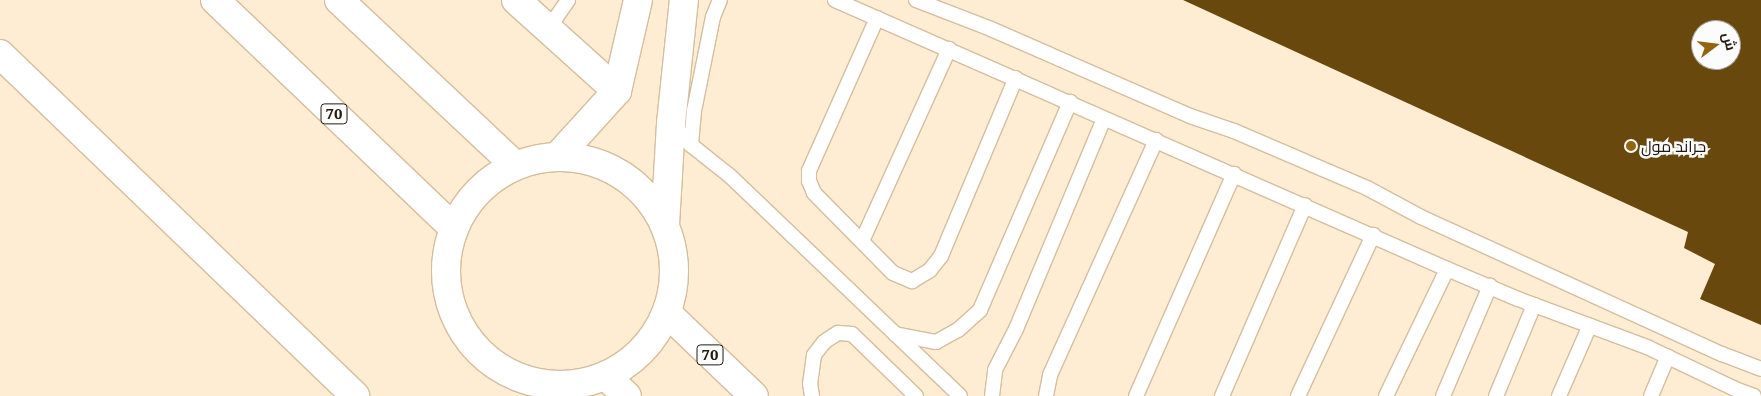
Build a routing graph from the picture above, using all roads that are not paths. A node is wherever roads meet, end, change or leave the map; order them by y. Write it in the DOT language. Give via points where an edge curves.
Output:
graph roads {
  1 [pos="215,0"];
  2 [pos="339,0"];
  3 [pos="516,0"];
  4 [pos="568,0"];
  5 [pos="638,0"];
  6 [pos="684,0"];
  7 [pos="720,0"];
  8 [pos="835,0"];
  9 [pos="916,0"];
  10 [pos="877,18"];
  11 [pos="548,29"];
  12 [pos="949,49"];
  13 [pos="0,54"];
  14 [pos="1016,78"];
  15 [pos="617,91"];
  16 [pos="1070,102"];
  17 [pos="1104,119"];
  18 [pos="670,123"];
  19 [pos="1156,140"];
  20 [pos="690,145"];
  21 [pos="558,156"];
  22 [pos="514,165"];
  23 [pos="1234,174"];
  24 [pos="1305,205"];
  25 [pos="665,225"];
  26 [pos="454,228"];
  27 [pos="1372,235"];
  28 [pos="862,241"];
  29 [pos="1447,269"];
  30 [pos="1490,286"];
  31 [pos="1534,305"];
  32 [pos="667,313"];
  33 [pos="1590,325"];
  34 [pos="895,334"];
  35 [pos="1668,356"];
  36 [pos="1761,369"];
  37 [pos="606,376"];
  38 [pos="1734,393"];
  39 [pos="355,396"];
  40 [pos="627,396"];
  41 [pos="754,396"];
  42 [pos="812,396"];
  43 [pos="916,396"];
  44 [pos="960,396"];
  45 [pos="992,396"];
  46 [pos="1046,396"];
  47 [pos="1136,396"];
  48 [pos="1222,396"];
  49 [pos="1298,396"];
  50 [pos="1386,396"];
  51 [pos="1443,396"];
  52 [pos="1496,396"];
  53 [pos="1559,396"];
  54 [pos="1650,396"];
  55 [pos="1754,396"];
  1 -- 26 [label="main road, 70"];
  2 -- 22 [label="main road"];
  3 -- 11 [label="main road"];
  4 -- 11 [label="lane"];
  5 -- 15 [label="main road"];
  6 -- 18 [label="main road"];
  7 -- 20 [label="lane" via="712,17"];
  8 -- 10 [label="lane"];
  9 -- 36 [label="lane" via="1367,188 1421,217"];
  10 -- 12 [label="lane"];
  10 -- 28 [label="lane" via="809,171 814,193"];
  11 -- 15 [label="main road"];
  12 -- 14 [label="lane"];
  12 -- 28 [label="lane"];
  13 -- 39 [label="main road"];
  14 -- 16 [label="lane"];
  14 -- 28 [label="lane" via="941,256 930,270 912,280 893,273"];
  15 -- 21 [label="main road"];
  16 -- 17 [label="lane"];
  16 -- 34 [label="lane" via="980,310 958,330 936,342"];
  17 -- 19 [label="lane"];
  17 -- 45 [label="lane" via="1016,329 995,370"];
  18 -- 20 [label="lane"];
  18 -- 25 [label="main road"];
  19 -- 23 [label="lane"];
  19 -- 46 [label="lane" via="1050,375"];
  20 -- 34 [label="lane" via="730,176"];
  21 -- 22 [label="main road"];
  21 -- 25 [label="main road" via="595,162 622,174 640,188"];
  22 -- 26 [label="main road" via="478,191"];
  23 -- 24 [label="lane"];
  23 -- 47 [label="lane"];
  24 -- 27 [label="lane"];
  24 -- 48 [label="lane"];
  25 -- 32 [label="main road" via="675,269"];
  26 -- 37 [label="main road" via="446,272 448,295 463,329 481,353 498,368 540,384 562,386"];
  27 -- 29 [label="lane"];
  27 -- 49 [label="lane"];
  29 -- 30 [label="lane"];
  29 -- 50 [label="lane"];
  30 -- 31 [label="lane"];
  30 -- 51 [label="lane"];
  31 -- 33 [label="lane"];
  31 -- 52 [label="lane"];
  32 -- 37 [label="main road" via="643,351"];
  32 -- 41 [label="main road, 70"];
  33 -- 35 [label="lane"];
  33 -- 53 [label="lane"];
  34 -- 44 [label="lane"];
  35 -- 38 [label="lane"];
  35 -- 54 [label="lane"];
  37 -- 40 [label="main road"];
  38 -- 55 [label="lane"];
  42 -- 43 [label="lane" via="810,384 814,355 824,342 838,333 852,334"];
}
